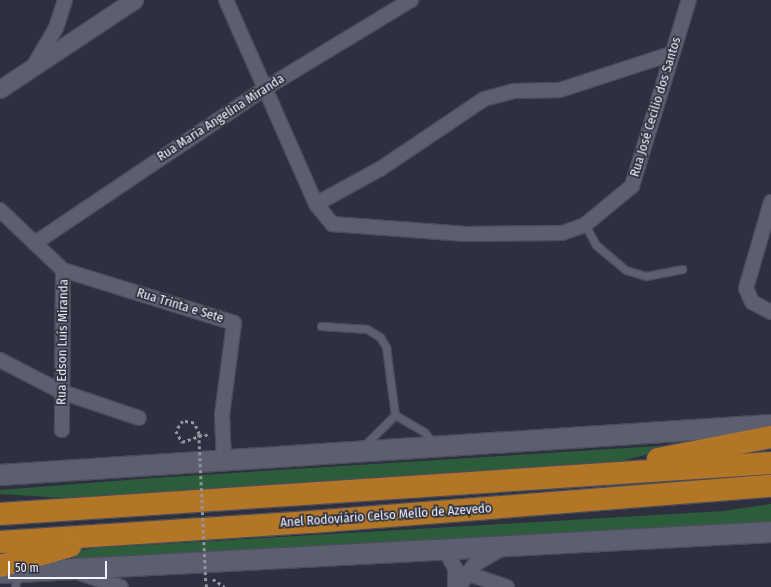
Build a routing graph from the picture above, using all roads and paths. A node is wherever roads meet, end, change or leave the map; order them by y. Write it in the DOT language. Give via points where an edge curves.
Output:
graph roads {
  1 [pos="65,0"];
  2 [pos="134,0"];
  3 [pos="226,0"];
  4 [pos="411,0"];
  5 [pos="689,0"];
  6 [pos="671,54"];
  7 [pos="33,67"];
  8 [pos="0,89"];
  9 [pos="264,89"];
  10 [pos="771,202"];
  11 [pos="316,204"];
  12 [pos="0,210"];
  13 [pos="585,225"];
  14 [pos="35,243"];
  15 [pos="682,269"];
  16 [pos="63,270"];
  17 [pos="771,312"];
  18 [pos="321,326"];
  19 [pos="0,360"];
  20 [pos="62,392"];
  21 [pos="395,415"];
  22 [pos="139,418"];
  23 [pos="771,425"];
  24 [pos="62,430"];
  25 [pos="771,437"];
  26 [pos="436,447"];
  27 [pos="358,451"];
  28 [pos="218,460"];
  29 [pos="771,463"];
  30 [pos="0,475"];
  31 [pos="573,476"];
  32 [pos="771,486"];
  33 [pos="0,498"];
  34 [pos="113,507"];
  35 [pos="0,514"];
  36 [pos="771,532"];
  37 [pos="110,535"];
  38 [pos="0,542"];
  39 [pos="506,546"];
  40 [pos="445,550"];
  41 [pos="71,570"];
  42 [pos="466,573"];
  43 [pos="8,574"];
  44 [pos="207,586"];
  45 [pos="121,587"];
  46 [pos="455,587"];
  47 [pos="459,587"];
  48 [pos="507,587"];
  1 -- 7 [label="street" via="56,28"];
  2 -- 7 [label="street"];
  3 -- 9 [label="street"];
  4 -- 9 [label="street, Rua Maria Angelina Miranda"];
  5 -- 6 [label="street, Rua José Cecílio dos Santos"];
  6 -- 11 [label="street" via="560,90 514,91 484,98 380,169"];
  6 -- 13 [label="street, Rua José Cecílio dos Santos" via="632,186"];
  7 -- 8 [label="street"];
  9 -- 11 [label="street"];
  9 -- 14 [label="street, Rua Maria Angelina Miranda"];
  10 -- 17 [label="street" via="746,288 752,302"];
  11 -- 13 [label="street, Rua José Cecílio dos Santos" via="332,224 466,234 562,233"];
  12 -- 14 [label="street, Rua Edson Luís Miranda"];
  13 -- 15 [label="lane" via="596,245 626,270 646,276"];
  14 -- 16 [label="street, Rua Edson Luís Miranda"];
  16 -- 20 [label="street, Rua Edson Luís Miranda"];
  16 -- 28 [label="street, Rua Trinta e Sete" via="234,323"];
  18 -- 21 [label="lane" via="367,329 380,337 390,367"];
  19 -- 20 [label="street"];
  20 -- 22 [label="street"];
  20 -- 24 [label="street, Rua Edson Luís Miranda"];
  21 -- 26 [label="lane" via="424,432"];
  21 -- 27 [label="lane"];
  23 -- 26 [label="main road"];
  25 -- 31 [label="highway"];
  26 -- 27 [label="main road"];
  27 -- 28 [label="main road"];
  28 -- 30 [label="main road"];
  28 -- 44 [label="path, bridge" via="212,439 205,434 182,442 176,431 183,421 194,423 199,434"];
  29 -- 31 [label="highway, Anel Rodoviário Celso Mello de Azevedo"];
  31 -- 34 [label="highway, Anel Rodoviário Celso Mello de Azevedo"];
  32 -- 37 [label="highway, Anel Rodoviário Celso Mello de Azevedo"];
  33 -- 34 [label="highway"];
  34 -- 35 [label="highway, Anel Rodoviário Celso Mello de Azevedo"];
  36 -- 39 [label="main road"];
  37 -- 38 [label="highway, Anel Rodoviário Celso Mello de Azevedo"];
  37 -- 43 [label="highway"];
  39 -- 40 [label="main road"];
  39 -- 42 [label="street"];
  40 -- 41 [label="main road"];
  40 -- 46 [label="street" via="455,568"];
  41 -- 43 [label="main road"];
  41 -- 45 [label="street"];
  42 -- 47 [label="street"];
  42 -- 48 [label="street"];
}
